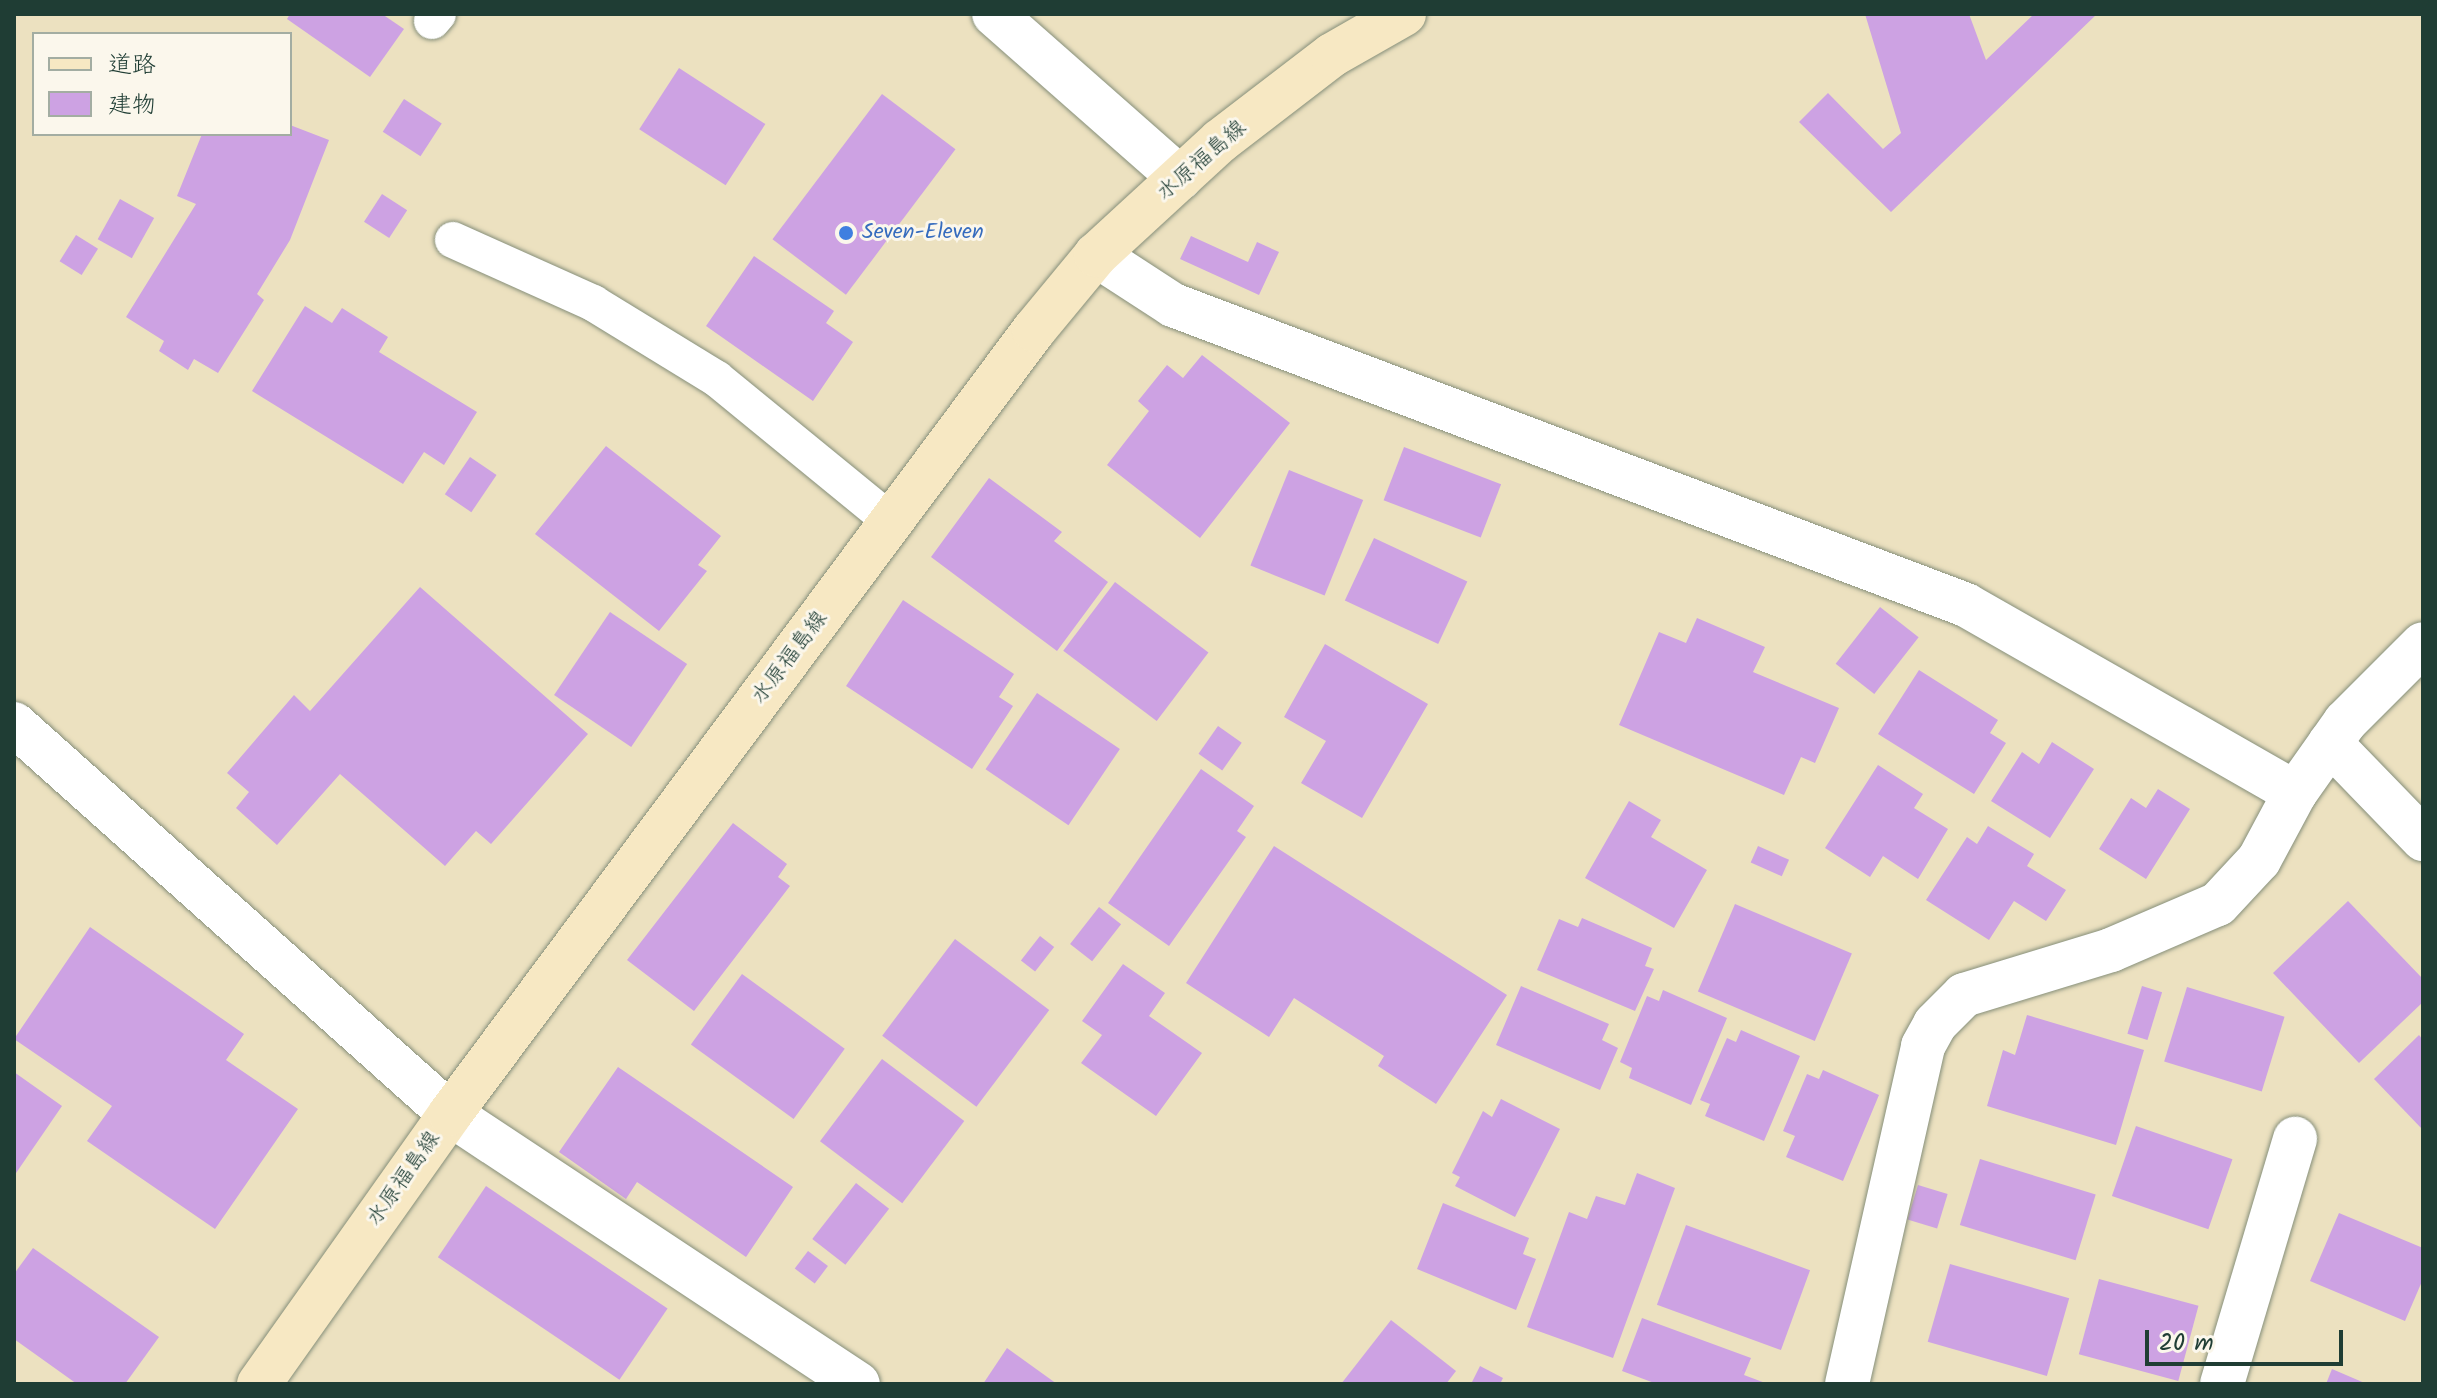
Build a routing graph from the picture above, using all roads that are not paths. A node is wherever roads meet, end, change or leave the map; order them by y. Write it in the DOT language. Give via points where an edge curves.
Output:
graph roads {
  1 [pos="994,14"];
  2 [pos="1404,14"];
  3 [pos="1180,178"];
  4 [pos="453,240"];
  5 [pos="1096,255"];
  6 [pos="892,522"];
  7 [pos="2423,644"];
  8 [pos="14,724"];
  9 [pos="2330,743"];
  10 [pos="2295,793"];
  11 [pos="2423,839"];
  12 [pos="450,1114"];
  13 [pos="2295,1139"];
  14 [pos="259,1384"];
  15 [pos="858,1384"];
  16 [pos="1847,1384"];
  17 [pos="2222,1384"];
  1 -- 3 [label="street"];
  2 -- 3 [label="main road, 水原福島線" via="1332,55"];
  3 -- 5 [label="main road, 水原福島線"];
  4 -- 6 [label="lane" via="593,303 717,379"];
  5 -- 6 [label="main road, 水原福島線"];
  5 -- 10 [label="street" via="1173,305 1966,605"];
  6 -- 12 [label="main road, 水原福島線"];
  7 -- 9 [label="street"];
  8 -- 12 [label="street"];
  9 -- 10 [label="street"];
  9 -- 11 [label="street"];
  10 -- 16 [label="street" via="2259,860 2218,904 2111,950 1964,995 1935,1024 1923,1046"];
  12 -- 14 [label="main road, 水原福島線"];
  12 -- 15 [label="street"];
  13 -- 17 [label="street"];
}
